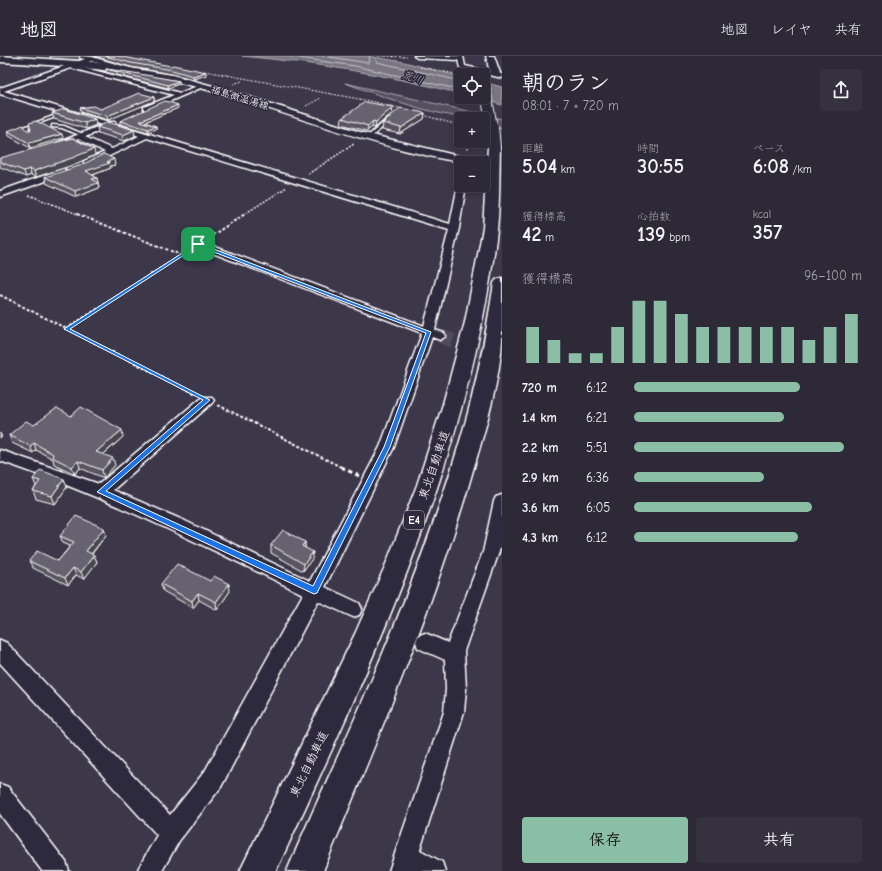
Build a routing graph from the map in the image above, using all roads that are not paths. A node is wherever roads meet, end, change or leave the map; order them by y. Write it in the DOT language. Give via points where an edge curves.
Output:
graph roads {
  1 [pos="418,56"];
  2 [pos="490,56"];
  3 [pos="460,57"];
  4 [pos="0,59"];
  5 [pos="75,62"];
  6 [pos="481,66"];
  7 [pos="134,70"];
  8 [pos="498,77"];
  9 [pos="202,86"];
  10 [pos="0,91"];
  11 [pos="180,95"];
  12 [pos="68,112"];
  13 [pos="137,113"];
  14 [pos="396,113"];
  15 [pos="124,119"];
  16 [pos="110,125"];
  17 [pos="53,126"];
  18 [pos="30,133"];
  19 [pos="81,136"];
  20 [pos="146,136"];
  21 [pos="367,137"];
  22 [pos="50,147"];
  23 [pos="112,152"];
  24 [pos="454,158"];
  25 [pos="53,176"];
  26 [pos="62,183"];
  27 [pos="461,192"];
  28 [pos="0,194"];
  29 [pos="454,228"];
  30 [pos="198,244"];
  31 [pos="502,283"];
  32 [pos="434,334"];
  33 [pos="207,400"];
  34 [pos="0,455"];
  35 [pos="101,492"];
  36 [pos="502,501"];
  37 [pos="497,554"];
  38 [pos="314,591"];
  39 [pos="353,609"];
  40 [pos="425,642"];
  41 [pos="0,649"];
  42 [pos="454,655"];
  43 [pos="0,795"];
  44 [pos="171,832"];
  45 [pos="403,863"];
  46 [pos="57,871"];
  47 [pos="149,871"];
  48 [pos="258,871"];
  49 [pos="305,871"];
  50 [pos="433,871"];
  1 -- 3 [label="street"];
  2 -- 8 [label="highway"];
  3 -- 8 [label="street" via="462,67"];
  4 -- 5 [label="main road, 福島微温湯線"];
  5 -- 7 [label="main road, 福島微温湯線"];
  5 -- 7 [label="street" via="92,59"];
  5 -- 10 [label="street"];
  5 -- 11 [label="street"];
  6 -- 48 [label="highway, 東北自動車道 / E4, bridge" via="492,125 493,193 488,246 463,374 442,445 391,583 337,706"];
  7 -- 9 [label="main road, 福島微温湯線"];
  9 -- 11 [label="street"];
  9 -- 21 [label="main road, 福島微温湯線"];
  10 -- 12 [label="street"];
  11 -- 13 [label="street"];
  12 -- 16 [label="street"];
  12 -- 18 [label="lane" via="26,127"];
  14 -- 21 [label="lane"];
  15 -- 16 [label="street"];
  16 -- 19 [label="street"];
  16 -- 20 [label="street"];
  17 -- 19 [label="lane" via="63,127"];
  19 -- 22 [label="street"];
  19 -- 23 [label="street"];
  20 -- 23 [label="street"];
  20 -- 29 [label="street"];
  21 -- 24 [label="main road, 福島微温湯線"];
  23 -- 25 [label="street"];
  25 -- 26 [label="street"];
  25 -- 28 [label="street"];
  27 -- 29 [label="street"];
  29 -- 32 [label="street"];
  30 -- 32 [label="street"];
  31 -- 49 [label="highway, E4" via="486,379 468,454 423,587 369,724"];
  32 -- 38 [label="street" via="387,447"];
  33 -- 35 [label="street"];
  34 -- 35 [label="street" via="35,465"];
  35 -- 38 [label="street"];
  36 -- 37 [label="street"];
  37 -- 42 [label="street"];
  38 -- 39 [label="street"];
  38 -- 44 [label="street" via="213,779"];
  40 -- 42 [label="street"];
  41 -- 44 [label="street"];
  42 -- 45 [label="street" via="457,689 454,712"];
  43 -- 46 [label="street"];
  44 -- 47 [label="street"];
  45 -- 50 [label="street"];
}
